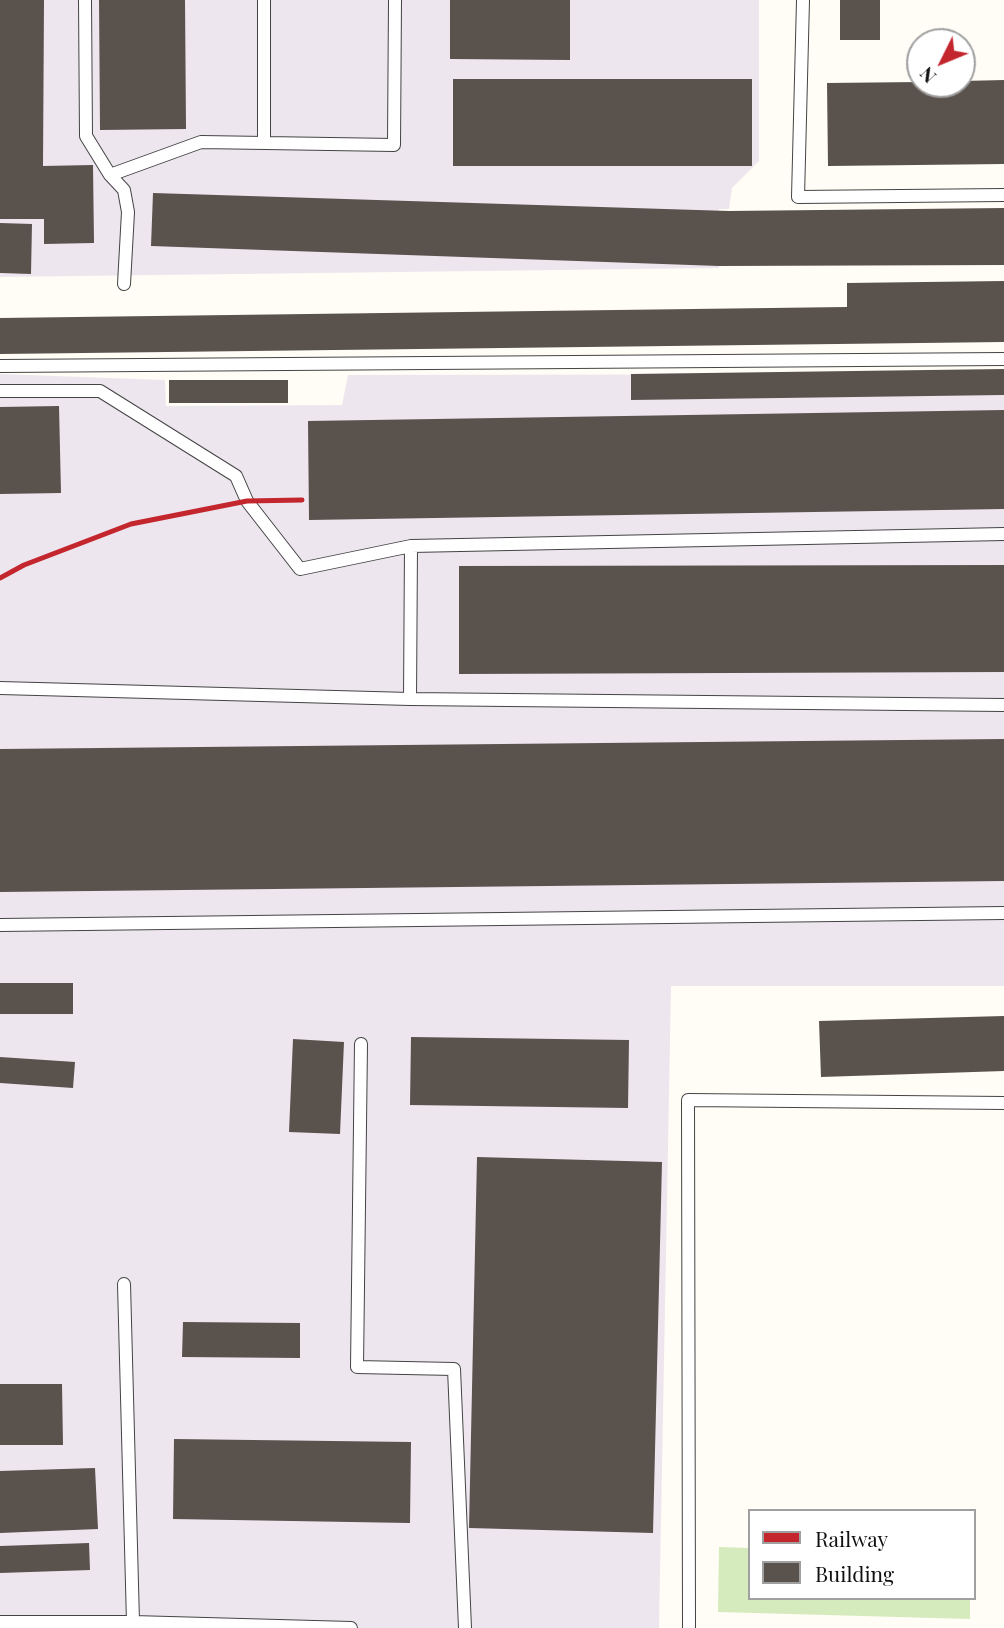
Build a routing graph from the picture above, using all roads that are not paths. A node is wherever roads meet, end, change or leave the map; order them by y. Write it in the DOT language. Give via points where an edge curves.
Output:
graph roads {
  1 [pos="85,0"];
  2 [pos="264,0"];
  3 [pos="395,0"];
  4 [pos="803,0"];
  5 [pos="264,143"];
  6 [pos="110,175"];
  7 [pos="1004,195"];
  8 [pos="124,284"];
  9 [pos="1004,359"];
  10 [pos="0,366"];
  11 [pos="0,391"];
  12 [pos="1004,534"];
  13 [pos="411,546"];
  14 [pos="0,688"];
  15 [pos="410,699"];
  16 [pos="1004,705"];
  17 [pos="1004,913"];
  18 [pos="0,925"];
  19 [pos="361,1044"];
  20 [pos="1004,1102"];
  21 [pos="124,1284"];
  22 [pos="0,1622"];
  23 [pos="133,1622"];
  24 [pos="351,1628"];
  25 [pos="465,1628"];
  26 [pos="690,1628"];
  1 -- 6 [label="lane" via="86,136"];
  2 -- 5 [label="lane"];
  3 -- 5 [label="lane" via="394,145"];
  4 -- 7 [label="lane" via="798,197"];
  5 -- 6 [label="lane" via="201,142"];
  6 -- 8 [label="lane" via="124,190 128,212"];
  9 -- 10 [label="lane"];
  11 -- 13 [label="lane" via="100,391 236,476 247,501 300,569"];
  12 -- 13 [label="lane"];
  13 -- 15 [label="lane"];
  14 -- 15 [label="lane"];
  15 -- 16 [label="lane"];
  17 -- 18 [label="lane"];
  19 -- 25 [label="lane" via="357,1367 454,1369"];
  20 -- 26 [label="lane" via="688,1100"];
  21 -- 23 [label="lane"];
  22 -- 23 [label="lane"];
  23 -- 24 [label="lane"];
}
